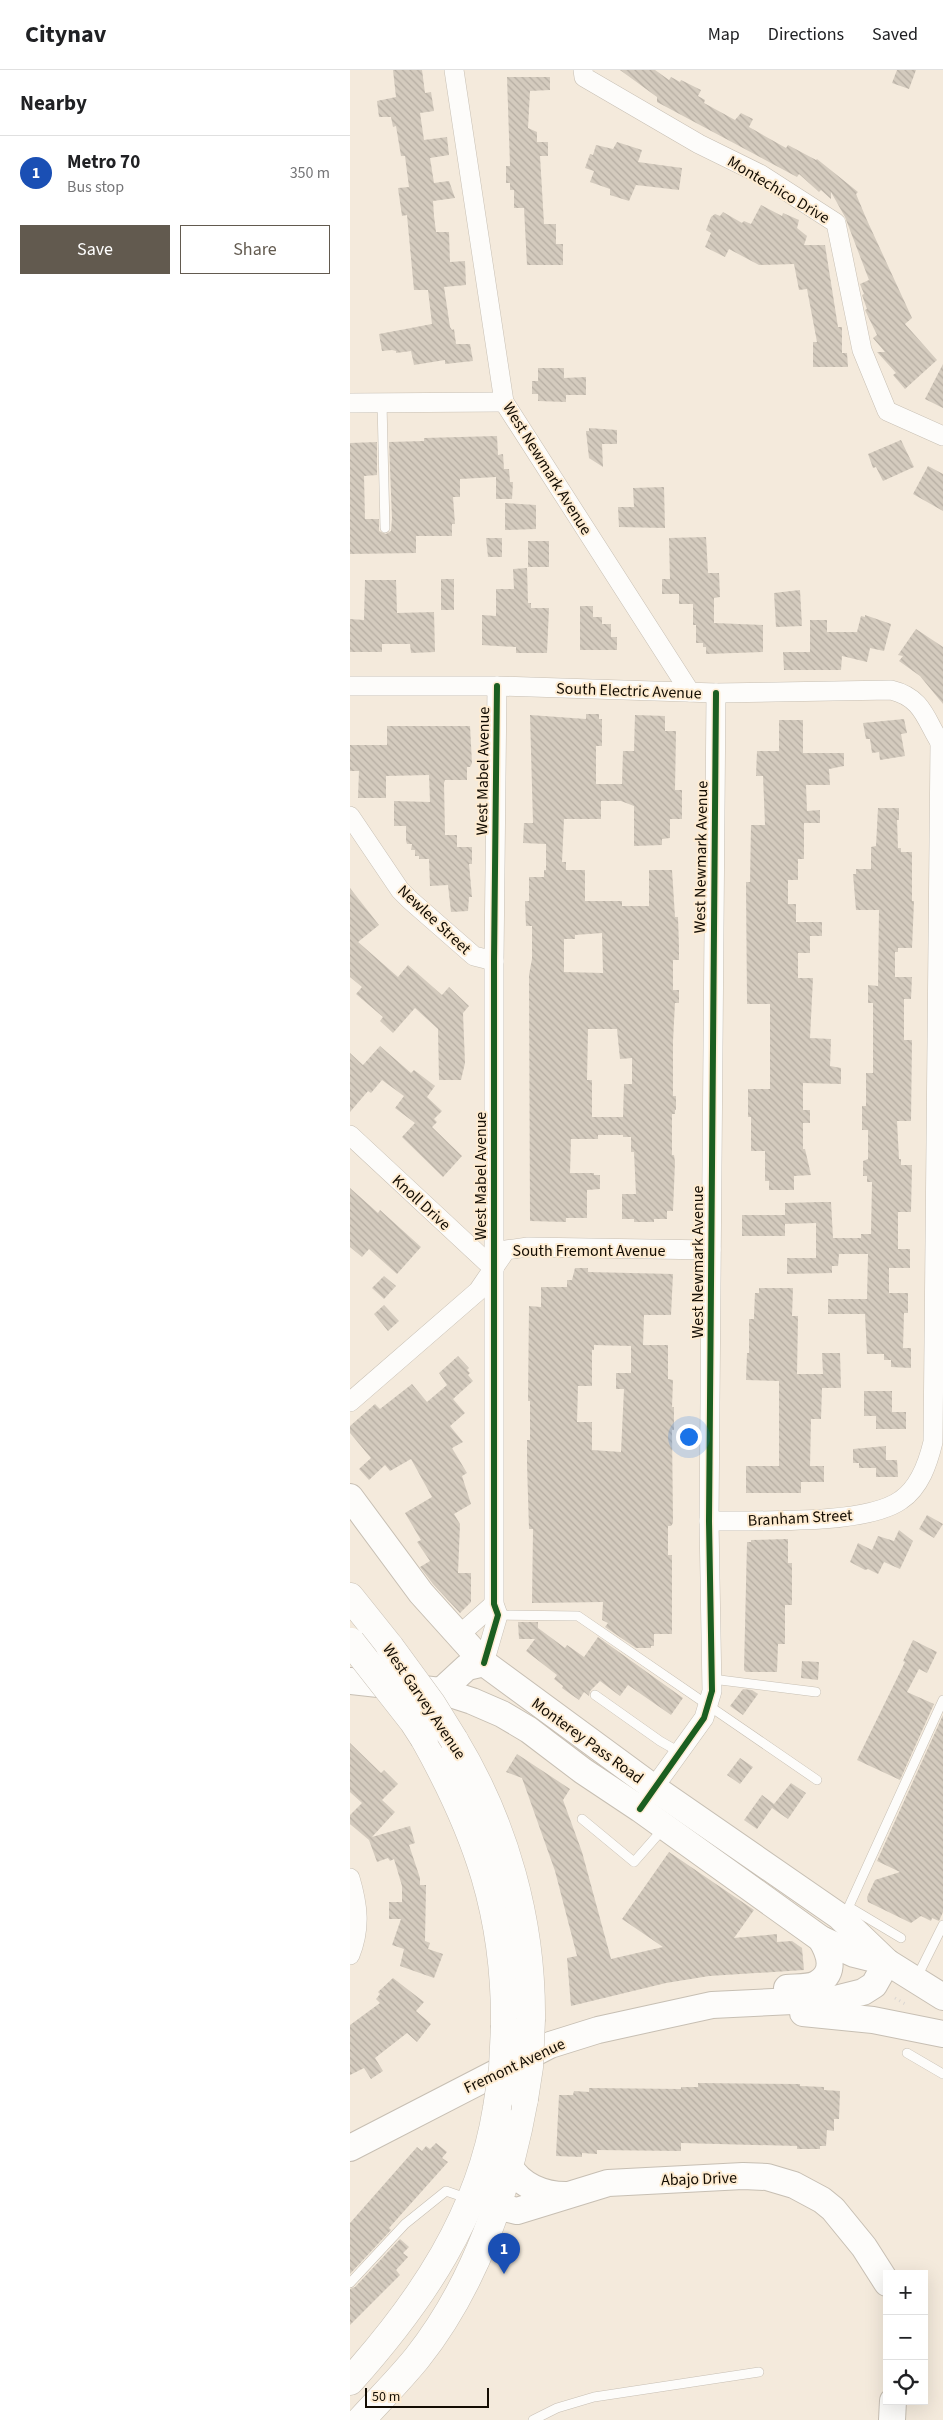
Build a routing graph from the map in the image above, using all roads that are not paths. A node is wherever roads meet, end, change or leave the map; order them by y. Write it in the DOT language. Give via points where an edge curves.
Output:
graph roads {
  1 [pos="454,70"];
  2 [pos="583,70"];
  3 [pos="504,402"];
  4 [pos="350,403"];
  5 [pos="382,403"];
  6 [pos="943,436"];
  7 [pos="385,528"];
  8 [pos="350,686"];
  9 [pos="497,686"];
  10 [pos="690,692"];
  11 [pos="716,693"];
  12 [pos="942,745"];
  13 [pos="350,816"];
  14 [pos="494,961"];
  15 [pos="350,1135"];
  16 [pos="938,1248"];
  17 [pos="711,1250"];
  18 [pos="494,1269"];
  19 [pos="350,1402"];
  20 [pos="350,1497"];
  21 [pos="709,1521"];
  22 [pos="350,1597"];
  23 [pos="496,1609"];
  24 [pos="458,1636"];
  25 [pos="351,1641"];
  26 [pos="484,1663"];
  27 [pos="712,1679"];
  28 [pos="350,1681"];
  29 [pos="441,1691"];
  30 [pos="816,1692"];
  31 [pos="595,1695"];
  32 [pos="943,1700"];
  33 [pos="708,1704"];
  34 [pos="681,1753"];
  35 [pos="817,1780"];
  36 [pos="647,1798"];
  37 [pos="582,1819"];
  38 [pos="665,1827"];
  39 [pos="350,1878"];
  40 [pos="846,1913"];
  41 [pos="943,1925"];
  42 [pos="901,1938"];
  43 [pos="821,1939"];
  44 [pos="353,1946"];
  45 [pos="887,1962"];
  46 [pos="915,1980"];
  47 [pos="943,1997"];
  48 [pos="749,2002"];
  49 [pos="943,2034"];
  50 [pos="907,2053"];
  51 [pos="943,2074"];
  52 [pos="350,2148"];
  53 [pos="509,2165"];
  54 [pos="567,2195"];
  55 [pos="483,2204"];
  56 [pos="883,2277"];
  57 [pos="350,2283"];
  58 [pos="759,2372"];
  59 [pos="350,2381"];
  60 [pos="893,2405"];
  61 [pos="361,2420"];
  62 [pos="533,2420"];
  63 [pos="892,2420"];
  1 -- 3 [label="street, West Newmark Avenue"];
  2 -- 6 [label="street, Montechico Drive" via="584,77 699,144 760,174 836,223 862,350 887,411"];
  3 -- 5 [label="street"];
  3 -- 10 [label="street, West Newmark Avenue"];
  4 -- 5 [label="street"];
  5 -- 7 [label="lane"];
  8 -- 9 [label="street, South Electric Avenue"];
  9 -- 10 [label="street, South Electric Avenue"];
  9 -- 14 [label="street, West Mabel Avenue"];
  10 -- 11 [label="street, South Electric Avenue"];
  11 -- 12 [label="street, South Electric Avenue" via="891,690 904,693 925,712"];
  11 -- 17 [label="street, West Newmark Avenue"];
  12 -- 16 [label="street, Branham Street"];
  13 -- 14 [label="street, Newlee Street" via="400,890 474,956"];
  14 -- 18 [label="street, West Mabel Avenue"];
  15 -- 18 [label="street, Knoll Drive"];
  16 -- 21 [label="street, Branham Street" via="933,1442 922,1475 912,1490 900,1501 879,1510 839,1518"];
  17 -- 18 [label="street, South Fremont Avenue" via="513,1247 506,1250"];
  17 -- 21 [label="street, West Newmark Avenue"];
  18 -- 19 [label="street, South Fremont Avenue" via="478,1291"];
  18 -- 23 [label="street, West Mabel Avenue"];
  20 -- 24 [label="main road, Monterey Pass Road" via="421,1594"];
  21 -- 27 [label="street, West Newmark Avenue"];
  22 -- 53 [label="main road, West Garvey Avenue, bridge" via="431,1703 454,1740 481,1788 509,1863 524,1929 530,1973 531,2019 529,2067"];
  23 -- 24 [label="street"];
  23 -- 26 [label="street, West Mabel Avenue"];
  23 -- 33 [label="lane" via="578,1616"];
  24 -- 26 [label="main road, Monterey Pass Road"];
  25 -- 55 [label="main road, West Garvey Avenue, bridge" via="424,1738 460,1804 488,1883 501,1951 505,2026 503,2068 488,2152"];
  26 -- 29 [label="main road" via="467,1668"];
  26 -- 36 [label="main road, Monterey Pass Road"];
  27 -- 30 [label="lane"];
  27 -- 33 [label="street, West Newmark Avenue"];
  28 -- 29 [label="main road, Monterey Pass Road"];
  29 -- 36 [label="main road, Monterey Pass Road" via="502,1714 584,1771"];
  31 -- 34 [label="lane"];
  32 -- 40 [label="lane"];
  33 -- 34 [label="street, West Newmark Avenue" via="704,1718"];
  33 -- 35 [label="lane"];
  34 -- 36 [label="street, West Newmark Avenue"];
  36 -- 38 [label="main road, Monterey Pass Road"];
  36 -- 40 [label="main road, Monterey Pass Road"];
  37 -- 38 [label="lane" via="634,1862"];
  38 -- 43 [label="main road, Monterey Pass Road"];
  39 -- 44 [label="street" via="358,1903"];
  40 -- 42 [label="lane"];
  40 -- 45 [label="main road, Monterey Pass Road"];
  41 -- 46 [label="lane"];
  43 -- 45 [label="main road, Monterey Pass Road" via="854,1954"];
  43 -- 48 [label="main road" via="831,1958 828,1972 817,1984 786,1989"];
  45 -- 46 [label="main road, Monterey Pass Road"];
  45 -- 48 [label="main road" via="874,1985 863,1992 835,1999"];
  46 -- 47 [label="main road, Monterey Pass Road"];
  48 -- 49 [label="main road" via="790,2012 873,2020"];
  48 -- 52 [label="main road, Fremont Avenue" via="712,2005 620,2024 550,2045"];
  50 -- 51 [label="lane"];
  53 -- 54 [label="main road" via="526,2184 546,2192"];
  53 -- 55 [label="main road, West Garvey Avenue"];
  54 -- 55 [label="main road, Abajo Drive" via="517,2211"];
  54 -- 56 [label="main road, Abajo Drive" via="622,2181 755,2176 779,2180 808,2192 833,2210 864,2247"];
  55 -- 57 [label="lane" via="446,2191 405,2224"];
  55 -- 59 [label="main road, West Garvey Avenue" via="443,2257 408,2313"];
  55 -- 61 [label="main road, West Garvey Avenue" via="469,2272 446,2316 417,2358"];
  58 -- 62 [label="lane" via="594,2397 557,2408"];
  60 -- 63 [label="main road"];
}
